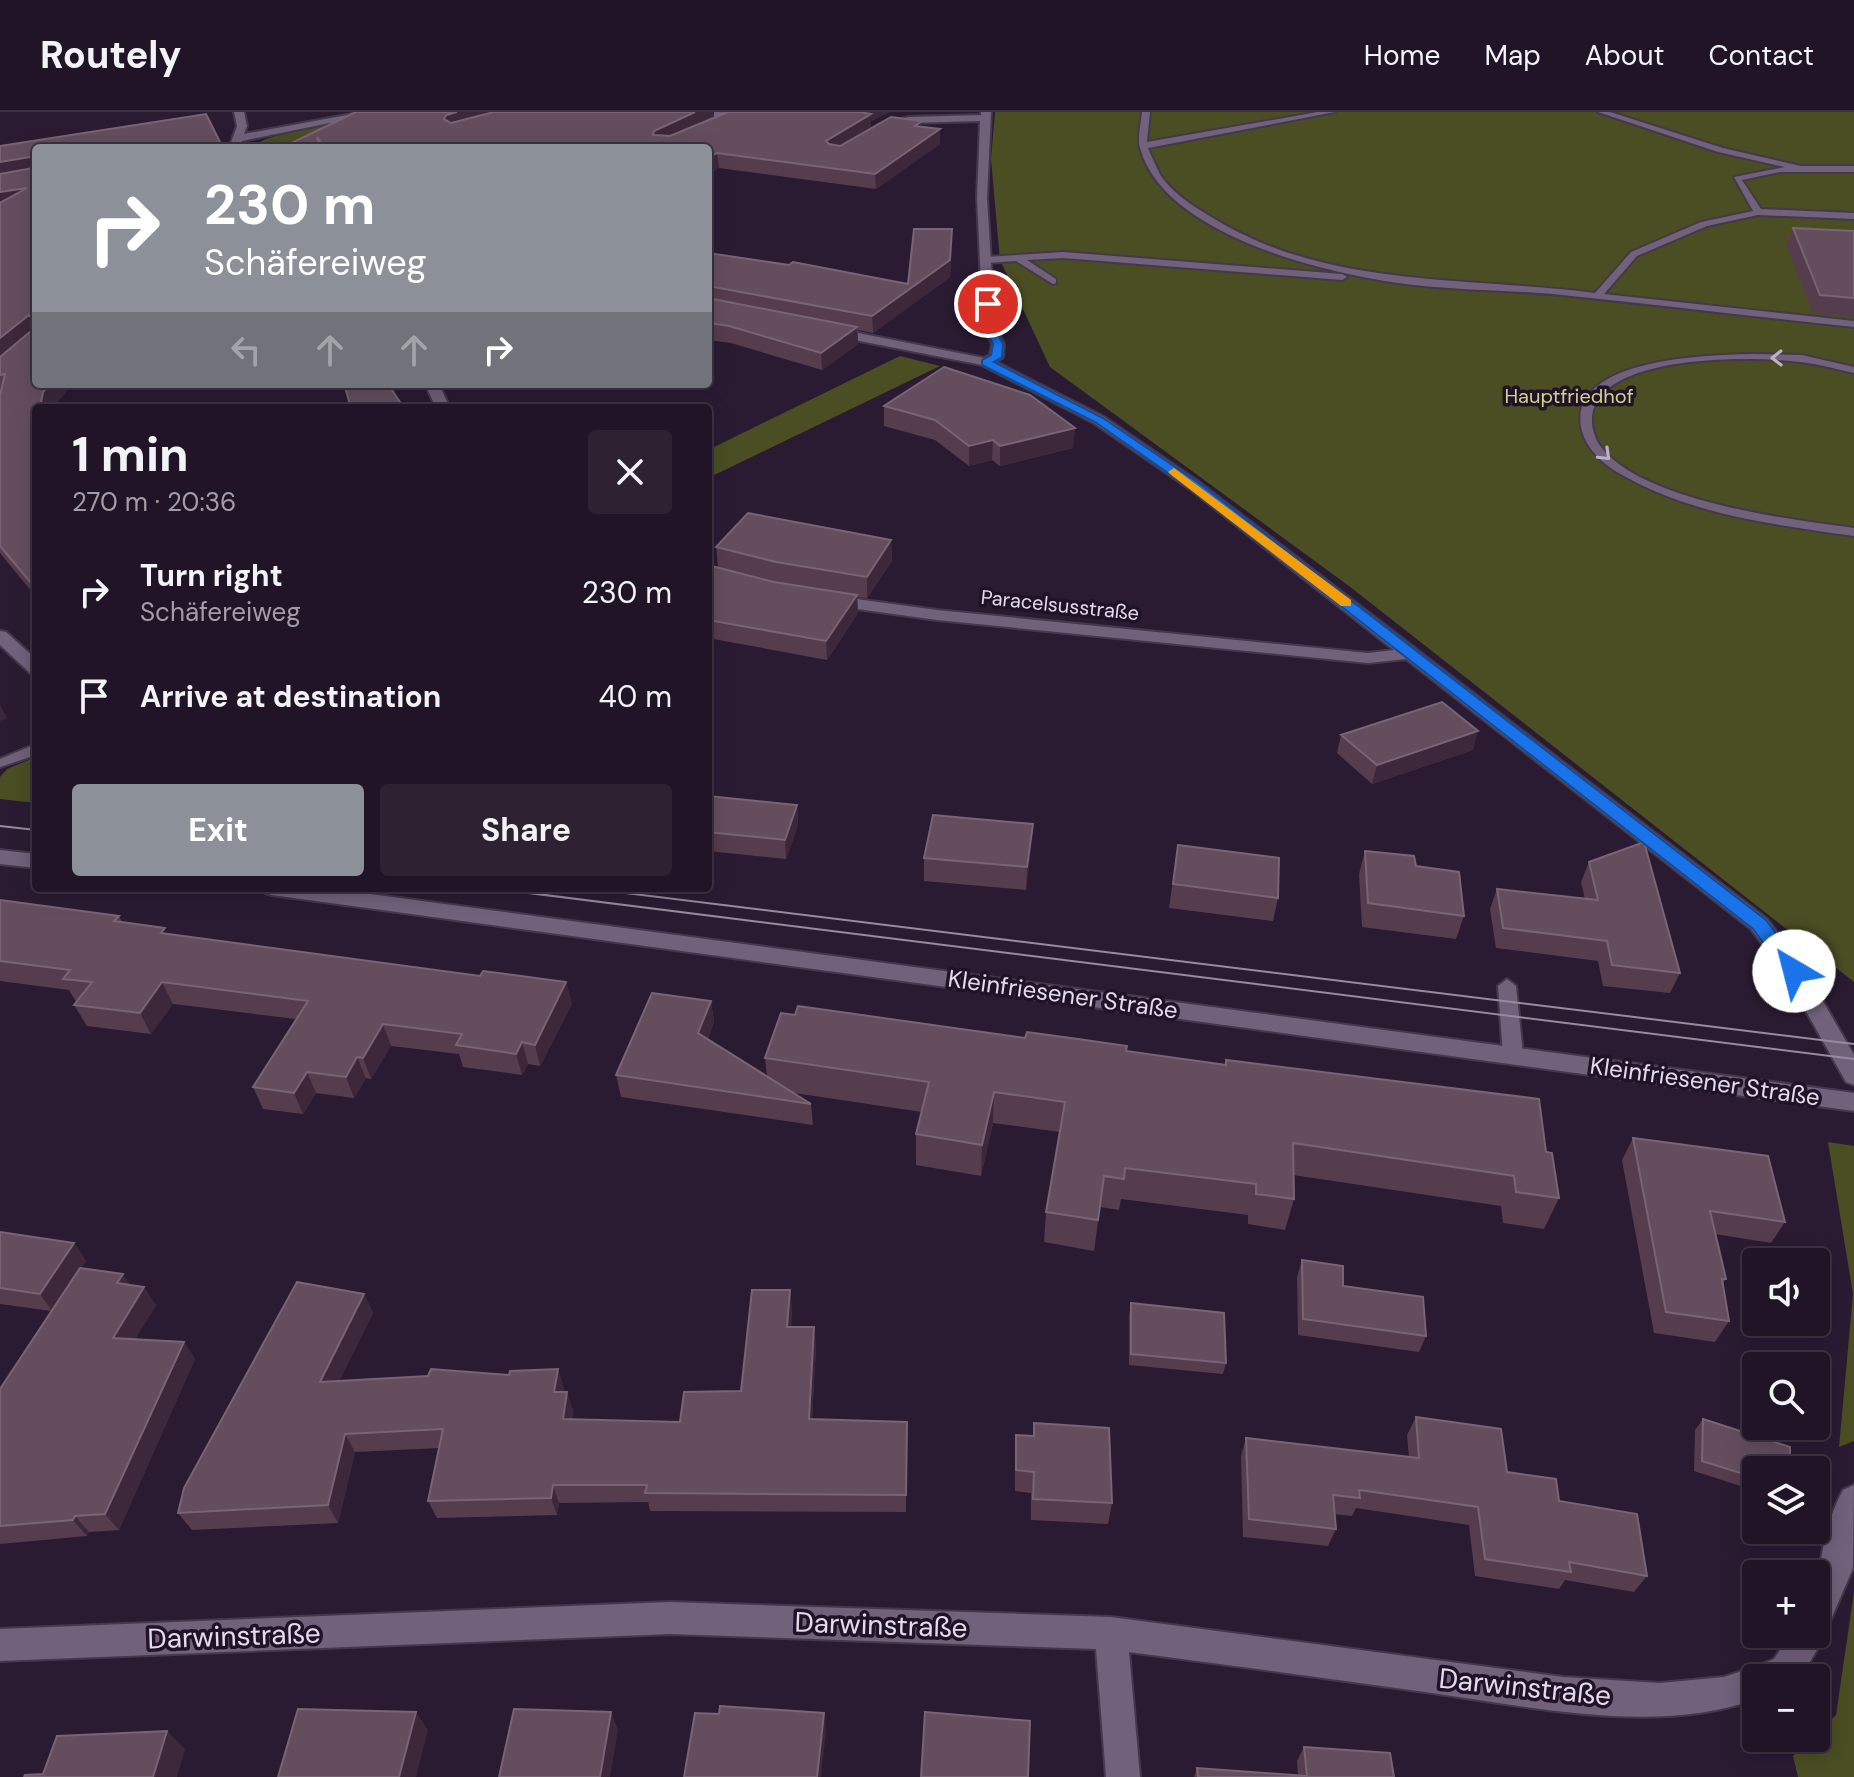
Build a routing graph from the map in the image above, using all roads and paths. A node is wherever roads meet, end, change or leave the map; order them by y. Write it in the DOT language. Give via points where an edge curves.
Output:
graph roads {
  1 [pos="239,112"];
  2 [pos="378,112"];
  3 [pos="689,112"];
  4 [pos="754,112"];
  5 [pos="1146,112"];
  6 [pos="1331,112"];
  7 [pos="1602,112"];
  8 [pos="986,115"];
  9 [pos="714,125"];
  10 [pos="873,132"];
  11 [pos="237,143"];
  12 [pos="1143,145"];
  13 [pos="1798,167"];
  14 [pos="1854,169"];
  15 [pos="1758,212"];
  16 [pos="1854,216"];
  17 [pos="1019,259"];
  18 [pos="986,260"];
  19 [pos="1053,281"];
  20 [pos="1413,282"];
  21 [pos="1597,296"];
  22 [pos="1854,324"];
  23 [pos="814,328"];
  24 [pos="986,362"];
  25 [pos="1854,370"];
  26 [pos="1854,532"];
  27 [pos="805,597"];
  28 [pos="0,636"];
  29 [pos="1410,653"];
  30 [pos="32,665"];
  31 [pos="32,751"];
  32 [pos="3,763"];
  33 [pos="0,857"];
  34 [pos="32,861"];
  35 [pos="302,892"];
  36 [pos="1507,986"];
  37 [pos="1513,1055"];
  38 [pos="1854,1076"];
  39 [pos="1854,1102"];
  40 [pos="1854,1500"];
  41 [pos="1830,1585"];
  42 [pos="1111,1633"];
  43 [pos="0,1645"];
  44 [pos="1742,1687"];
  45 [pos="1123,1777"];
  1 -- 11 [label="street"];
  2 -- 11 [label="street"];
  3 -- 4 [label="street"];
  4 -- 9 [label="street"];
  5 -- 12 [label="lane"];
  6 -- 12 [label="lane"];
  7 -- 13 [label="lane" via="1721,150"];
  8 -- 10 [label="street" via="909,120"];
  8 -- 18 [label="street"];
  12 -- 20 [label="lane" via="1165,188 1218,227 1266,248"];
  13 -- 14 [label="lane"];
  13 -- 15 [label="lane" via="1737,179"];
  15 -- 16 [label="lane"];
  15 -- 21 [label="lane" via="1704,224 1634,254"];
  17 -- 18 [label="lane"];
  17 -- 19 [label="lane"];
  17 -- 20 [label="lane" via="1063,255"];
  18 -- 24 [label="street" via="989,326 998,344 996,357"];
  20 -- 21 [label="lane"];
  21 -- 22 [label="lane"];
  23 -- 24 [label="street"];
  24 -- 29 [label="street" via="1111,428 1195,486"];
  25 -- 26 [label="lane, one-way" via="1795,358 1692,361 1616,378 1595,394 1586,412 1586,432 1600,453 1626,473 1720,509"];
  27 -- 29 [label="street, Paracelsusstraße" via="1353,656"];
  28 -- 30 [label="street"];
  29 -- 38 [label="street" via="1759,924 1794,971"];
  31 -- 32 [label="lane"];
  33 -- 34 [label="street"];
  35 -- 37 [label="street, Kleinfriesener Straße"];
  36 -- 37 [label="lane"];
  37 -- 39 [label="street, Kleinfriesener Straße"];
  40 -- 41 [label="street"];
  42 -- 43 [label="street, Darwinstraße" via="670,1618"];
  42 -- 44 [label="street, Darwinstraße" via="1563,1694 1660,1700"];
  42 -- 45 [label="street"];
}
